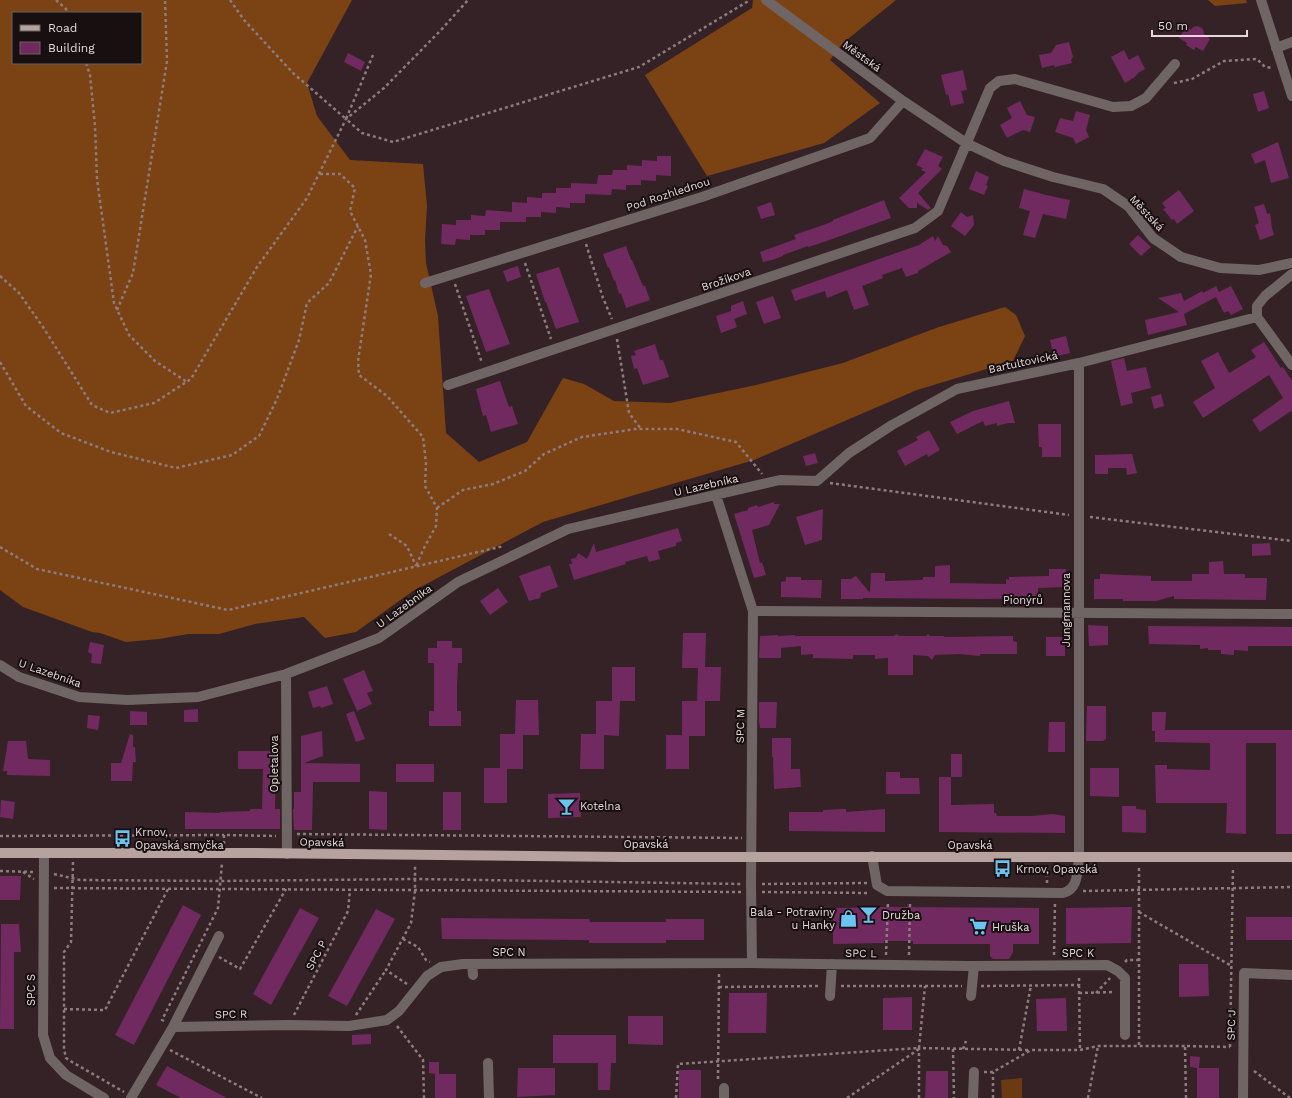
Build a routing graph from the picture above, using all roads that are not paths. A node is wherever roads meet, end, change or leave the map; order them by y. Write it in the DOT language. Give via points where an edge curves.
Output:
graph roads {
  1 [pos="766,0"];
  2 [pos="1261,0"];
  3 [pos="1292,42"];
  4 [pos="1276,48"];
  5 [pos="1176,64"];
  6 [pos="1292,96"];
  7 [pos="903,101"];
  8 [pos="966,144"];
  9 [pos="1292,263"];
  10 [pos="1292,274"];
  11 [pos="426,283"];
  12 [pos="1257,317"];
  13 [pos="1079,363"];
  14 [pos="1292,365"];
  15 [pos="448,385"];
  16 [pos="817,481"];
  17 [pos="716,495"];
  18 [pos="754,611"];
  19 [pos="1078,612"];
  20 [pos="1292,614"];
  21 [pos="0,665"];
  22 [pos="286,674"];
  23 [pos="0,853"];
  24 [pos="44,854"];
  25 [pos="287,854"];
  26 [pos="751,856"];
  27 [pos="872,856"];
  28 [pos="1079,857"];
  29 [pos="1292,857"];
  30 [pos="219,936"];
  31 [pos="752,963"];
  32 [pos="832,964"];
  33 [pos="972,966"];
  34 [pos="1292,975"];
  35 [pos="830,991"];
  36 [pos="972,991"];
  37 [pos="289,1025"];
  38 [pos="172,1027"];
  39 [pos="1125,1035"];
  40 [pos="488,1063"];
  41 [pos="974,1072"];
  42 [pos="131,1097"];
  43 [pos="104,1098"];
  44 [pos="489,1098"];
  45 [pos="973,1098"];
  46 [pos="1243,1098"];
  1 -- 7 [label="street, Městská"];
  2 -- 4 [label="street"];
  3 -- 4 [label="street"];
  4 -- 6 [label="street"];
  5 -- 8 [label="street" via="1146,98 1131,106 1113,107 1015,79 999,81 990,88"];
  7 -- 8 [label="street, Městská"];
  7 -- 11 [label="street, Pod Rozhlednou" via="870,138 702,196"];
  8 -- 9 [label="street, Městská" via="1011,163 1103,189 1128,206 1153,238 1181,257 1220,268 1259,270"];
  8 -- 15 [label="street, Brožíkova" via="938,211 915,228"];
  10 -- 12 [label="street" via="1265,296 1257,306"];
  12 -- 13 [label="street, Bartultovická"];
  12 -- 14 [label="street"];
  13 -- 16 [label="street, Bartultovická" via="958,389 892,424 855,449"];
  13 -- 19 [label="street, Jungmannova"];
  16 -- 17 [label="street, U Lazebníka" via="780,480"];
  17 -- 18 [label="street, SPC M"];
  17 -- 22 [label="street, U Lazebníka" via="568,529 458,582 380,638"];
  18 -- 19 [label="street, Pionýrů"];
  18 -- 26 [label="street, SPC M"];
  19 -- 20 [label="street, Pionýrů"];
  19 -- 28 [label="street, Jungmannova"];
  21 -- 22 [label="street, U Lazebníka" via="19,677 79,697 127,700 198,697"];
  22 -- 25 [label="street, Opletalova"];
  23 -- 24 [label="main road, Opavská"];
  24 -- 25 [label="main road, Opavská"];
  24 -- 43 [label="street, SPC S" via="43,1035 50,1058 66,1075"];
  25 -- 26 [label="main road, Opavská"];
  26 -- 27 [label="main road, Opavská"];
  26 -- 31 [label="street, SPC M"];
  27 -- 28 [label="main road, Opavská"];
  27 -- 28 [label="street, Jungmannova" via="877,885 888,891 1057,893 1068,892 1075,884"];
  28 -- 29 [label="main road, Opavská"];
  30 -- 38 [label="street"];
  31 -- 32 [label="street, SPC L"];
  31 -- 37 [label="street, SPC N" via="472,969 441,967 427,976 399,1011 387,1020 349,1026"];
  32 -- 33 [label="street, SPC L"];
  32 -- 35 [label="street"];
  33 -- 36 [label="street"];
  33 -- 39 [label="street, SPC K" via="1107,965 1125,978"];
  34 -- 46 [label="street, SPC J" via="1244,974"];
  37 -- 38 [label="street, SPC R"];
  38 -- 42 [label="street"];
  40 -- 44 [label="street"];
  41 -- 45 [label="street"];
}
